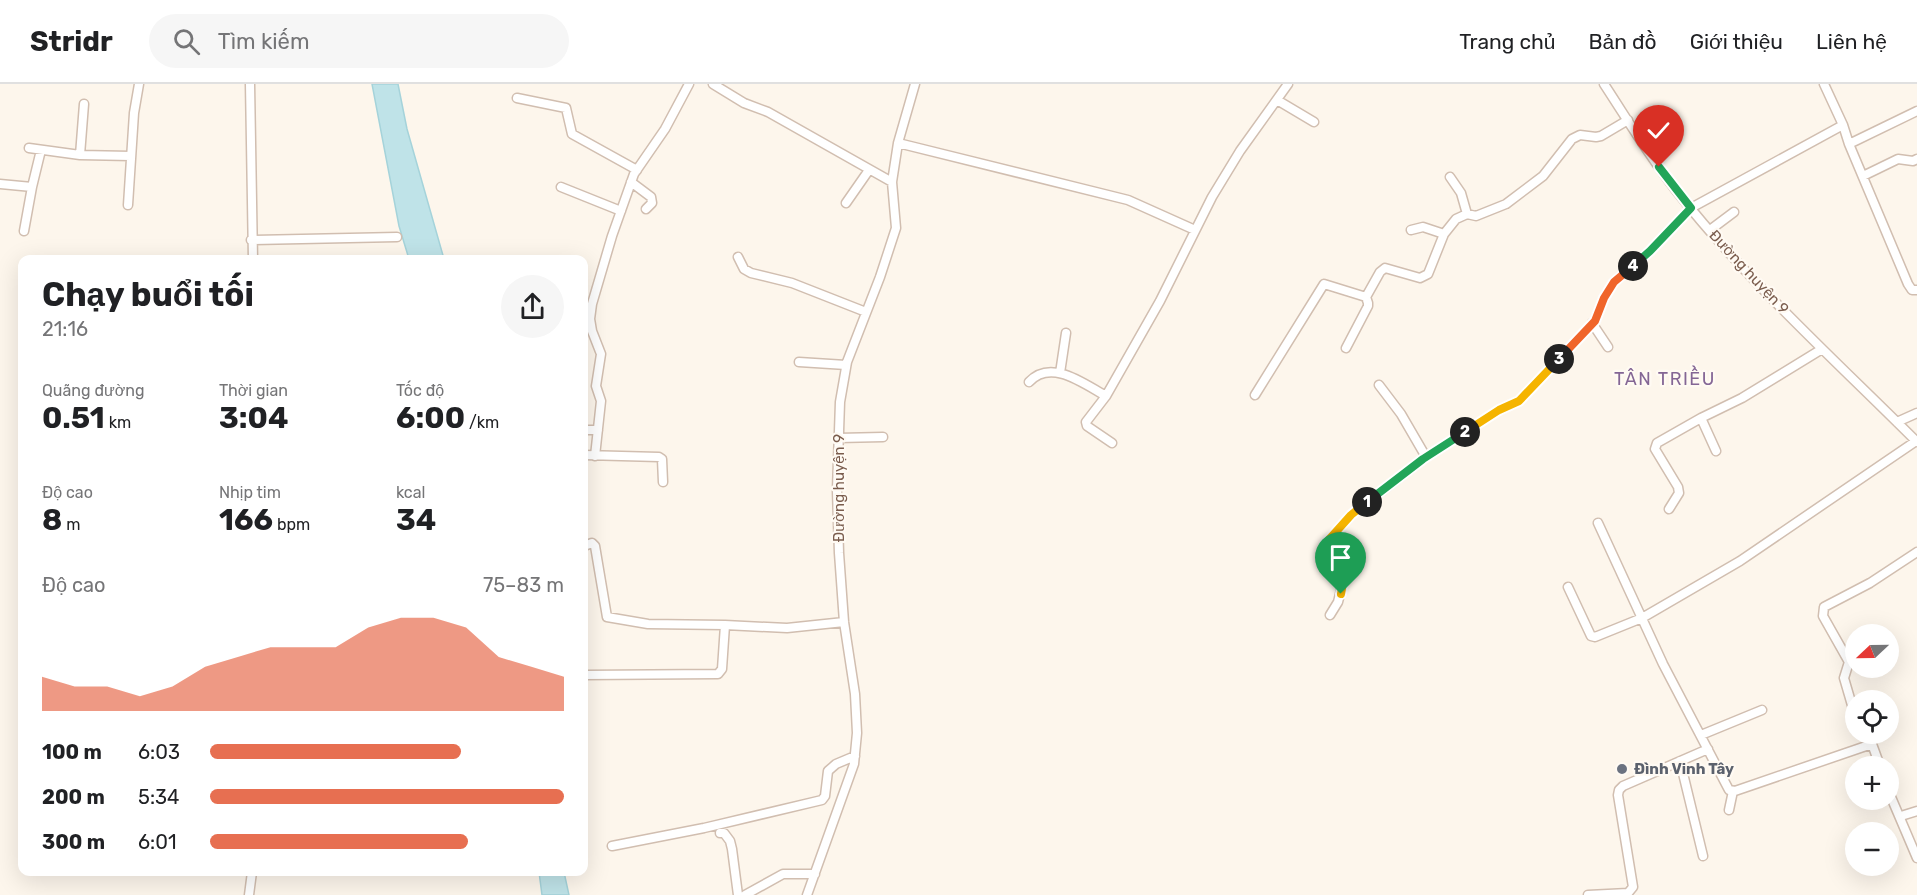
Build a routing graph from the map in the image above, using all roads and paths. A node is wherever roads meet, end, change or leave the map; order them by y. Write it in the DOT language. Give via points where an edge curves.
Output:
graph roads {
  1 [pos="139,84"];
  2 [pos="250,84"];
  3 [pos="689,84"];
  4 [pos="713,84"];
  5 [pos="915,84"];
  6 [pos="1288,84"];
  7 [pos="1604,84"];
  8 [pos="1824,84"];
  9 [pos="517,98"];
  10 [pos="1277,100"];
  11 [pos="84,104"];
  12 [pos="1917,111"];
  13 [pos="1628,120"];
  14 [pos="1314,122"];
  15 [pos="1844,125"];
  16 [pos="898,143"];
  17 [pos="1850,144"];
  18 [pos="29,148"];
  19 [pos="41,150"];
  20 [pos="80,155"];
  21 [pos="131,156"];
  22 [pos="1917,159"];
  23 [pos="637,170"];
  24 [pos="869,170"];
  25 [pos="1863,176"];
  26 [pos="1450,177"];
  27 [pos="631,182"];
  28 [pos="892,182"];
  29 [pos="0,184"];
  30 [pos="32,186"];
  31 [pos="561,187"];
  32 [pos="846,203"];
  33 [pos="128,205"];
  34 [pos="1691,208"];
  35 [pos="646,209"];
  36 [pos="621,211"];
  37 [pos="1734,212"];
  38 [pos="1467,214"];
  39 [pos="1195,230"];
  40 [pos="1412,230"];
  41 [pos="1710,230"];
  42 [pos="24,231"];
  43 [pos="1444,234"];
  44 [pos="397,237"];
  45 [pos="251,240"];
  46 [pos="252,255"];
  47 [pos="738,257"];
  48 [pos="1917,290"];
  49 [pos="1366,297"];
  50 [pos="866,312"];
  51 [pos="1592,323"];
  52 [pos="1066,333"];
  53 [pos="1608,347"];
  54 [pos="1346,348"];
  55 [pos="1822,349"];
  56 [pos="799,362"];
  57 [pos="846,365"];
  58 [pos="1060,373"];
  59 [pos="1029,382"];
  60 [pos="1379,385"];
  61 [pos="1255,395"];
  62 [pos="1106,396"];
  63 [pos="1917,412"];
  64 [pos="1701,418"];
  65 [pos="1897,422"];
  66 [pos="588,430"];
  67 [pos="598,430"];
  68 [pos="884,437"];
  69 [pos="838,438"];
  70 [pos="1917,441"];
  71 [pos="1112,443"];
  72 [pos="1716,451"];
  73 [pos="588,455"];
  74 [pos="595,456"];
  75 [pos="1426,457"];
  76 [pos="663,482"];
  77 [pos="1669,509"];
  78 [pos="1598,523"];
  79 [pos="588,544"];
  80 [pos="1917,552"];
  81 [pos="1568,587"];
  82 [pos="1329,615"];
  83 [pos="1642,618"];
  84 [pos="844,622"];
  85 [pos="725,626"];
  86 [pos="588,675"];
  87 [pos="1848,690"];
  88 [pos="1762,710"];
  89 [pos="1701,735"];
  90 [pos="1872,744"];
  91 [pos="1708,749"];
  92 [pos="855,756"];
  93 [pos="1876,756"];
  94 [pos="1680,761"];
  95 [pos="1733,792"];
  96 [pos="1729,810"];
  97 [pos="1898,810"];
  98 [pos="1917,811"];
  99 [pos="1901,816"];
  100 [pos="720,833"];
  101 [pos="612,846"];
  102 [pos="1703,856"];
  103 [pos="1917,858"];
  104 [pos="815,874"];
  105 [pos="251,876"];
  106 [pos="249,895"];
  107 [pos="738,895"];
  108 [pos="745,895"];
  109 [pos="807,895"];
  110 [pos="1588,895"];
  1 -- 21 [label="street"];
  2 -- 45 [label="street"];
  3 -- 23 [label="street"];
  4 -- 24 [label="street"];
  5 -- 16 [label="street, Đường huyện 9"];
  6 -- 10 [label="street"];
  7 -- 13 [label="street, Đường huyện 9"];
  8 -- 15 [label="street"];
  9 -- 23 [label="street" via="566,108 572,134"];
  10 -- 14 [label="street"];
  10 -- 39 [label="street" via="1240,151"];
  11 -- 20 [label="street"];
  12 -- 17 [label="street"];
  13 -- 34 [label="street, Đường huyện 9"];
  13 -- 38 [label="street" via="1601,136 1580,135 1572,139 1543,176 1506,204 1476,216"];
  15 -- 17 [label="street"];
  15 -- 34 [label="street"];
  16 -- 28 [label="street, Đường huyện 9"];
  16 -- 39 [label="street" via="1128,200"];
  17 -- 25 [label="street"];
  18 -- 19 [label="street"];
  19 -- 20 [label="street"];
  19 -- 30 [label="street"];
  20 -- 21 [label="street"];
  21 -- 33 [label="street"];
  22 -- 25 [label="street" via="1893,161"];
  23 -- 27 [label="street"];
  24 -- 28 [label="street"];
  24 -- 32 [label="street"];
  25 -- 48 [label="street" via="1908,284"];
  26 -- 38 [label="street" via="1461,193"];
  27 -- 35 [label="street" via="651,197 652,203"];
  27 -- 36 [label="street"];
  28 -- 50 [label="street, Đường huyện 9" via="896,228"];
  29 -- 30 [label="street"];
  30 -- 42 [label="street"];
  31 -- 36 [label="street"];
  34 -- 41 [label="street, Đường huyện 9"];
  34 -- 51 [label="street" via="1614,282"];
  36 -- 67 [label="street" via="590,319 601,354 596,386 601,401"];
  37 -- 41 [label="street"];
  38 -- 43 [label="street" via="1456,219"];
  39 -- 62 [label="street"];
  40 -- 43 [label="street" via="1423,227"];
  41 -- 55 [label="street, Đường huyện 9"];
  43 -- 49 [label="street" via="1428,274 1420,278 1385,268"];
  44 -- 45 [label="street"];
  45 -- 46 [label="street"];
  47 -- 50 [label="street" via="751,273 792,283"];
  49 -- 54 [label="street" via="1368,306"];
  49 -- 61 [label="street" via="1323,284"];
  50 -- 57 [label="street, Đường huyện 9"];
  51 -- 53 [label="street"];
  51 -- 75 [label="street" via="1519,401"];
  52 -- 58 [label="street"];
  55 -- 64 [label="street"];
  55 -- 65 [label="street, Đường huyện 9"];
  56 -- 57 [label="street"];
  57 -- 69 [label="street, Đường huyện 9"];
  58 -- 59 [label="street" via="1040,374"];
  58 -- 62 [label="street"];
  60 -- 75 [label="street"];
  62 -- 71 [label="street" via="1086,424"];
  63 -- 65 [label="street"];
  64 -- 72 [label="street"];
  64 -- 77 [label="street" via="1654,446 1678,488 1677,498"];
  65 -- 70 [label="street, Đường huyện 9"];
  66 -- 67 [label="street"];
  67 -- 74 [label="street"];
  68 -- 69 [label="street"];
  69 -- 84 [label="street, Đường huyện 9"];
  70 -- 83 [label="street" via="1740,561"];
  73 -- 74 [label="street"];
  74 -- 76 [label="street" via="659,457"];
  75 -- 82 [label="street" via="1351,515 1327,539 1325,548 1346,566 1338,602"];
  78 -- 83 [label="street"];
  79 -- 85 [label="street" via="595,546 607,616 648,624"];
  80 -- 87 [label="street" via="1824,607 1823,616 1849,662 1844,678"];
  81 -- 83 [label="street" via="1591,636"];
  83 -- 89 [label="street"];
  84 -- 85 [label="street" via="787,628"];
  84 -- 92 [label="street, Đường huyện 9" via="855,694"];
  85 -- 86 [label="street" via="722,669 717,674"];
  88 -- 89 [label="street"];
  89 -- 91 [label="street"];
  90 -- 93 [label="street"];
  90 -- 95 [label="street"];
  91 -- 94 [label="street"];
  91 -- 95 [label="street"];
  92 -- 101 [label="street" via="828,771 822,800"];
  92 -- 104 [label="street, Đường huyện 9"];
  94 -- 102 [label="street"];
  94 -- 110 [label="street" via="1619,790 1633,887 1628,893"];
  95 -- 96 [label="street"];
  97 -- 99 [label="street"];
  98 -- 99 [label="street"];
  99 -- 103 [label="street"];
  100 -- 107 [label="street" via="730,841"];
  104 -- 108 [label="street" via="783,874"];
  104 -- 109 [label="street, Đường huyện 9"];
  105 -- 106 [label="street"];
}
